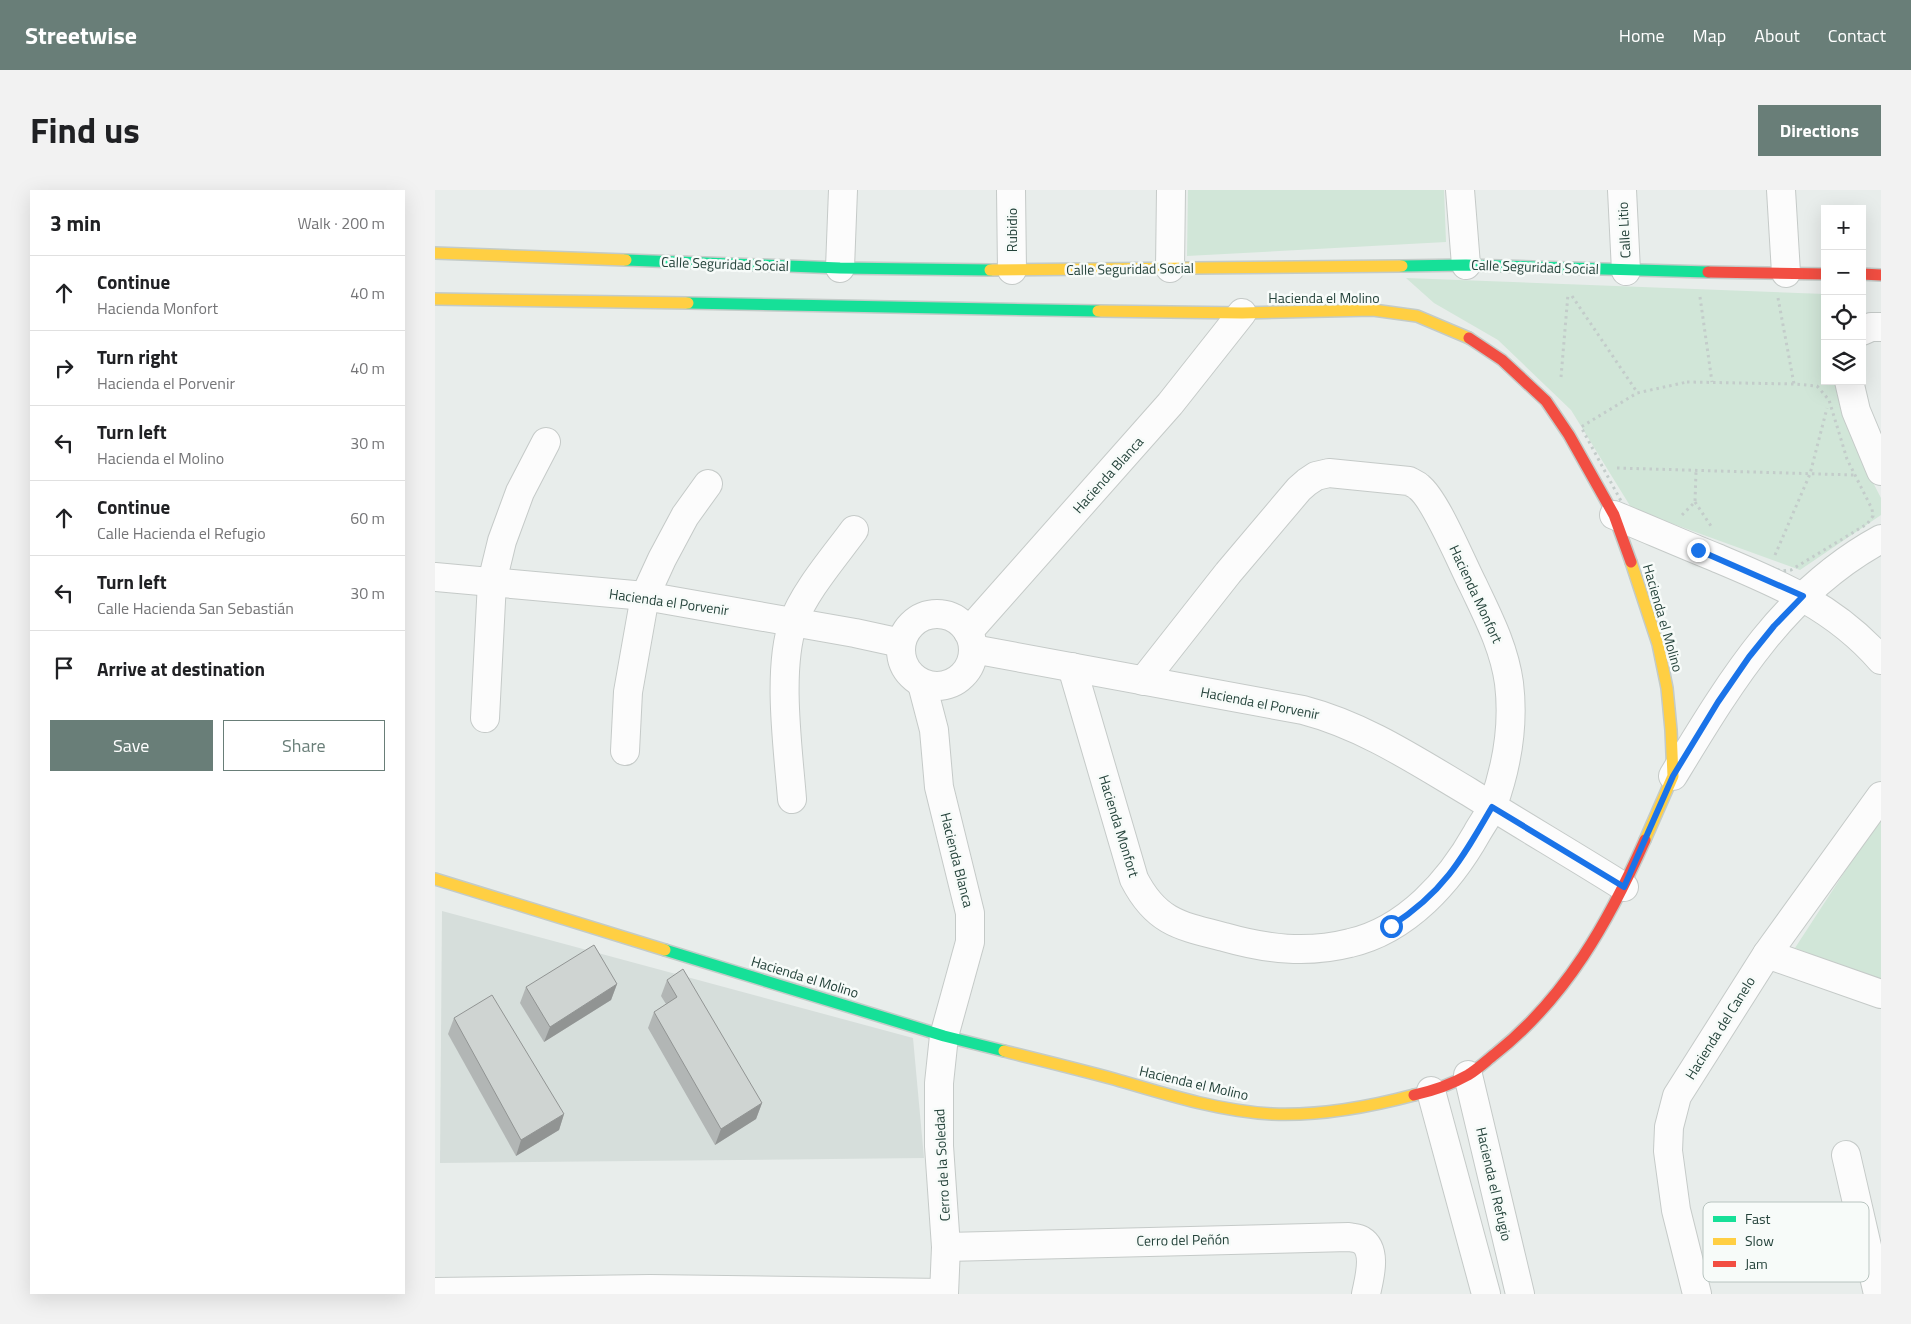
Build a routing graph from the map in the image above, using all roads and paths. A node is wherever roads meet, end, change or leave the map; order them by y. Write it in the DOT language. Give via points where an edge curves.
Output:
graph roads {
  1 [pos="843,190"];
  2 [pos="1011,190"];
  3 [pos="1171,190"];
  4 [pos="1460,190"];
  5 [pos="1621,190"];
  6 [pos="1781,190"];
  7 [pos="435,253"];
  8 [pos="1466,265"];
  9 [pos="840,268"];
  10 [pos="1012,270"];
  11 [pos="1626,271"];
  12 [pos="1170,273"];
  13 [pos="1780,273"];
  14 [pos="1821,274"];
  15 [pos="1866,274"];
  16 [pos="1881,275"];
  17 [pos="435,299"];
  18 [pos="1242,313"];
  19 [pos="1702,316"];
  20 [pos="1881,327"];
  21 [pos="1866,330"];
  22 [pos="1561,380"];
  23 [pos="1712,382"];
  24 [pos="1794,384"];
  25 [pos="1843,389"];
  26 [pos="1637,392"];
  27 [pos="1577,420"];
  28 [pos="1581,427"];
  29 [pos="546,442"];
  30 [pos="1587,467"];
  31 [pos="1603,467"];
  32 [pos="1697,471"];
  33 [pos="1881,471"];
  34 [pos="1810,474"];
  35 [pos="1854,475"];
  36 [pos="708,484"];
  37 [pos="1614,515"];
  38 [pos="1669,528"];
  39 [pos="854,530"];
  40 [pos="1881,539"];
  41 [pos="1767,573"];
  42 [pos="435,577"];
  43 [pos="492,582"];
  44 [pos="645,596"];
  45 [pos="1803,596"];
  46 [pos="793,622"];
  47 [pos="971,641"];
  48 [pos="901,643"];
  49 [pos="1881,660"];
  50 [pos="1072,667"];
  51 [pos="1143,681"];
  52 [pos="922,684"];
  53 [pos="485,718"];
  54 [pos="625,751"];
  55 [pos="1673,776"];
  56 [pos="1881,796"];
  57 [pos="792,799"];
  58 [pos="1492,807"];
  59 [pos="435,879"];
  60 [pos="1624,887"];
  61 [pos="1767,954"];
  62 [pos="1881,994"];
  63 [pos="944,1036"];
  64 [pos="1468,1075"];
  65 [pos="1431,1091"];
  66 [pos="1846,1155"];
  67 [pos="1857,1202"];
  68 [pos="946,1247"];
  69 [pos="1869,1255"];
  70 [pos="435,1292"];
  71 [pos="944,1294"];
  72 [pos="1366,1294"];
  73 [pos="1486,1294"];
  74 [pos="1520,1294"];
  75 [pos="1697,1294"];
  76 [pos="1878,1294"];
  1 -- 9 [label="street"];
  2 -- 10 [label="street, Rubidio"];
  3 -- 12 [label="street"];
  4 -- 8 [label="street"];
  5 -- 11 [label="street, Calle Litio"];
  6 -- 13 [label="street"];
  7 -- 9 [label="street, Calle Seguridad Social"];
  8 -- 11 [label="street, Calle Seguridad Social"];
  8 -- 12 [label="street, Calle Seguridad Social"];
  9 -- 10 [label="street, Calle Seguridad Social"];
  10 -- 12 [label="street, Calle Seguridad Social"];
  11 -- 13 [label="street, Calle Seguridad Social"];
  13 -- 14 [label="street, Calle Seguridad Social"];
  13 -- 24 [label="path"];
  15 -- 16 [label="street"];
  17 -- 18 [label="street" via="1168,308"];
  18 -- 30 [label="street, Hacienda el Molino" via="1373,310 1417,316 1450,329 1477,342 1502,360 1546,401"];
  18 -- 47 [label="street, Hacienda Blanca"];
  19 -- 23 [label="path"];
  20 -- 21 [label="street"];
  22 -- 26 [label="path" via="1569,291"];
  23 -- 24 [label="path"];
  23 -- 26 [label="path" via="1687,382"];
  24 -- 25 [label="path"];
  25 -- 33 [label="street" via="1856,411"];
  25 -- 34 [label="path"];
  25 -- 35 [label="path" via="1847,459"];
  26 -- 28 [label="path"];
  27 -- 28 [label="path"];
  28 -- 31 [label="path"];
  29 -- 43 [label="street" via="521,492 502,541"];
  30 -- 31 [label="path"];
  30 -- 37 [label="street, Hacienda el Molino"];
  31 -- 32 [label="path"];
  31 -- 38 [label="path" via="1626,508 1635,515"];
  32 -- 34 [label="path"];
  32 -- 38 [label="path" via="1695,502"];
  34 -- 35 [label="path"];
  34 -- 41 [label="path"];
  35 -- 41 [label="path" via="1872,509 1873,516 1867,524 1791,570"];
  36 -- 44 [label="street" via="685,516"];
  37 -- 41 [label="street"];
  37 -- 55 [label="street, Hacienda el Molino" via="1658,644 1667,688"];
  38 -- 41 [label="path"];
  39 -- 46 [label="street" via="811,589"];
  40 -- 45 [label="street" via="1856,553"];
  41 -- 45 [label="street"];
  42 -- 43 [label="street, Hacienda el Porvenir"];
  43 -- 44 [label="street, Hacienda el Porvenir"];
  43 -- 53 [label="street"];
  44 -- 46 [label="street, Hacienda el Porvenir"];
  44 -- 54 [label="street" via="627,692"];
  45 -- 49 [label="street" via="1836,618"];
  45 -- 55 [label="street" via="1749,657"];
  46 -- 48 [label="street, Hacienda el Porvenir"];
  46 -- 57 [label="street" via="785,684"];
  47 -- 48 [label="street" via="955,619 944,614 932,614 911,624"];
  47 -- 50 [label="street, Hacienda el Porvenir"];
  47 -- 52 [label="street" via="972,662 957,681 946,686"];
  48 -- 52 [label="street" via="904,668"];
  50 -- 51 [label="street, Hacienda el Porvenir"];
  50 -- 58 [label="street, Hacienda Monfort" via="1134,879 1142,896 1157,912 1191,928 1255,946 1284,949 1315,949 1351,943 1378,933 1435,893 1453,872"];
  51 -- 58 [label="street, Hacienda el Porvenir" via="1327,716 1393,747"];
  51 -- 58 [label="street, Hacienda Monfort" via="1228,573 1307,482 1329,473 1409,481 1420,487 1435,510 1503,651 1509,684 1510,722 1507,754"];
  52 -- 63 [label="street, Hacienda Blanca" via="934,730 939,787 970,913 970,942"];
  55 -- 60 [label="street, Hacienda el Molino"];
  56 -- 61 [label="street, Hacienda del Canelo"];
  58 -- 60 [label="street, Hacienda el Porvenir"];
  59 -- 63 [label="street, Hacienda el Molino"];
  60 -- 64 [label="street, Hacienda el Molino" via="1576,969 1548,1004 1515,1038"];
  61 -- 62 [label="street"];
  61 -- 75 [label="street, Hacienda del Canelo" via="1677,1096 1669,1127 1668,1151 1676,1210"];
  63 -- 65 [label="street, Hacienda el Molino" via="1228,1109 1264,1113 1319,1112 1384,1103"];
  63 -- 68 [label="street, Cerro de la Soledad" via="939,1083 939,1146"];
  64 -- 65 [label="street, Hacienda el Molino"];
  64 -- 74 [label="street, Hacienda el Refugio"];
  65 -- 73 [label="street"];
  66 -- 67 [label="street"];
  68 -- 71 [label="street, Cerro de la Soledad"];
  68 -- 72 [label="street, Cerro del Peñón" via="1349,1237 1362,1240 1369,1249 1371,1259"];
  69 -- 76 [label="street"];
  70 -- 71 [label="street" via="650,1289"];
}
